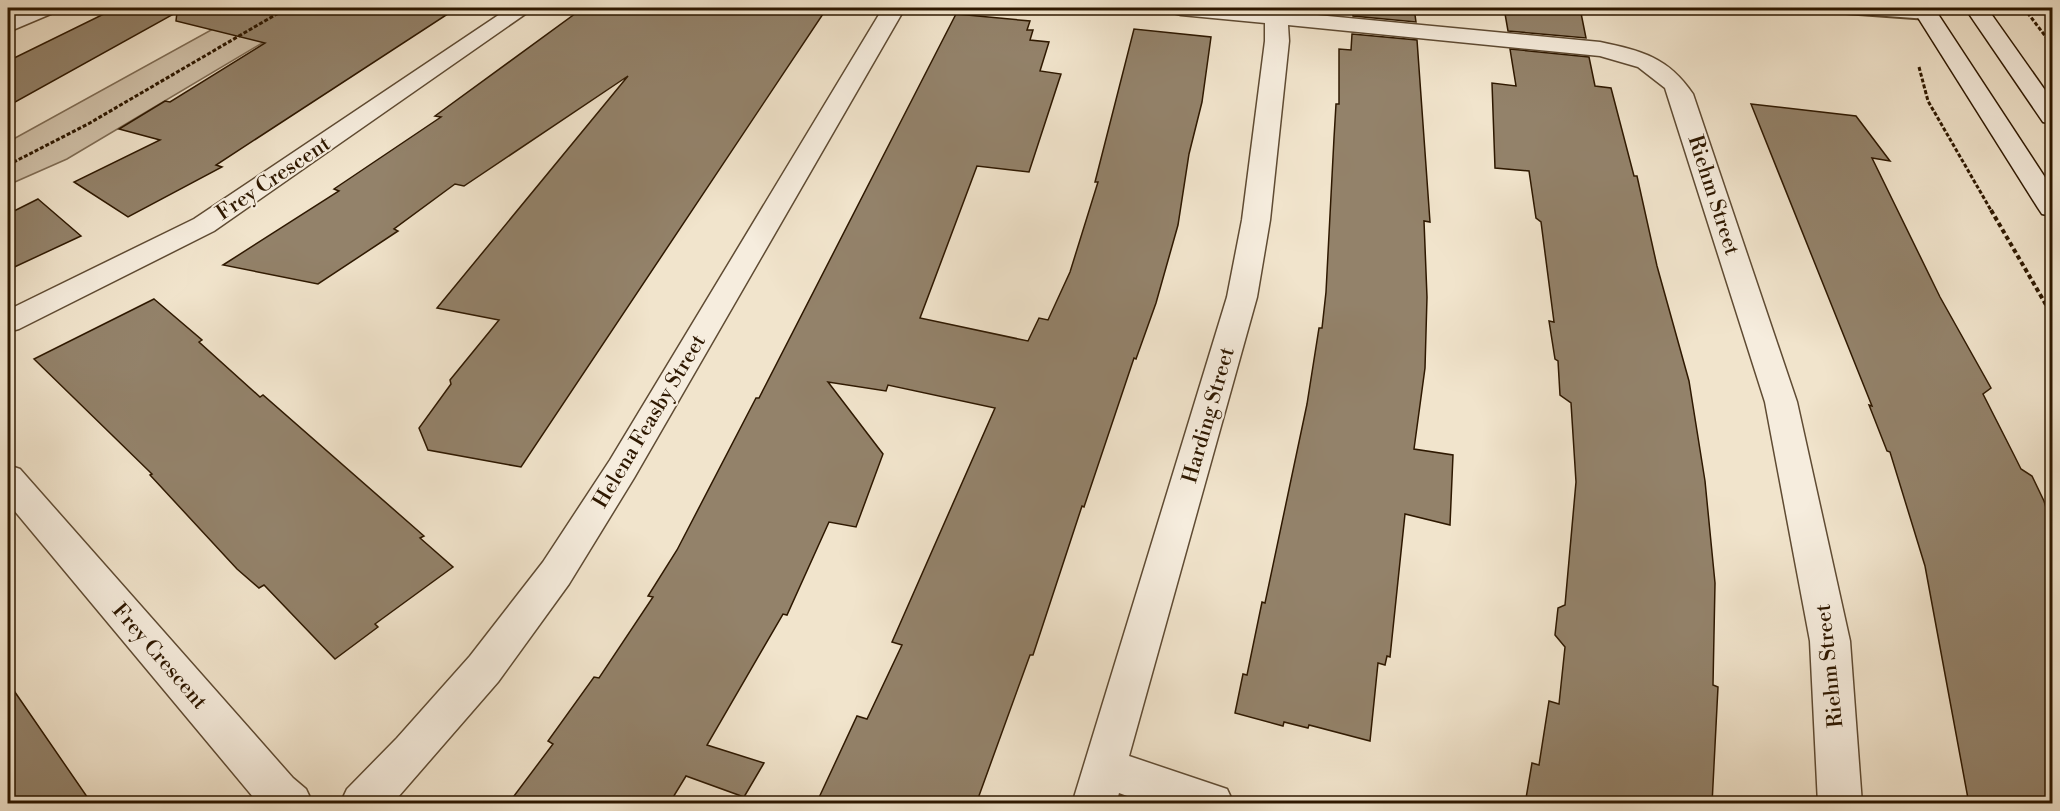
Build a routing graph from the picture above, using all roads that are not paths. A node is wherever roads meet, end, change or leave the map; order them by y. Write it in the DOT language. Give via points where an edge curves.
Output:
graph roads {
  1 [pos="45,8"];
  2 [pos="523,8"];
  3 [pos="894,8"];
  4 [pos="1181,8"];
  5 [pos="1845,8"];
  6 [pos="1976,8"];
  7 [pos="1926,11"];
  8 [pos="1276,18"];
  9 [pos="8,25"];
  10 [pos="2052,117"];
  11 [pos="2052,208"];
  12 [pos="8,322"];
  13 [pos="8,479"];
  14 [pos="1099,786"];
  15 [pos="291,804"];
  16 [pos="362,804"];
  17 [pos="1212,804"];
  18 [pos="1840,804"];
  1 -- 9 [label="street"];
  2 -- 12 [label="street, Frey Crescent" via="204,225"];
  3 -- 16 [label="street, Helena Feasby Street" via="622,469 556,573 484,669"];
  4 -- 8 [label="street, Riehm Street"];
  5 -- 7 [label="lane"];
  6 -- 10 [label="street"];
  7 -- 11 [label="street"];
  8 -- 14 [label="street, Harding Street" via="1277,41 1256,220 1242,297"];
  8 -- 18 [label="street, Riehm Street" via="1600,49 1648,61 1672,80 1681,94 1781,402 1830,641"];
  13 -- 15 [label="street, Frey Crescent"];
  14 -- 17 [label="street"];
}
